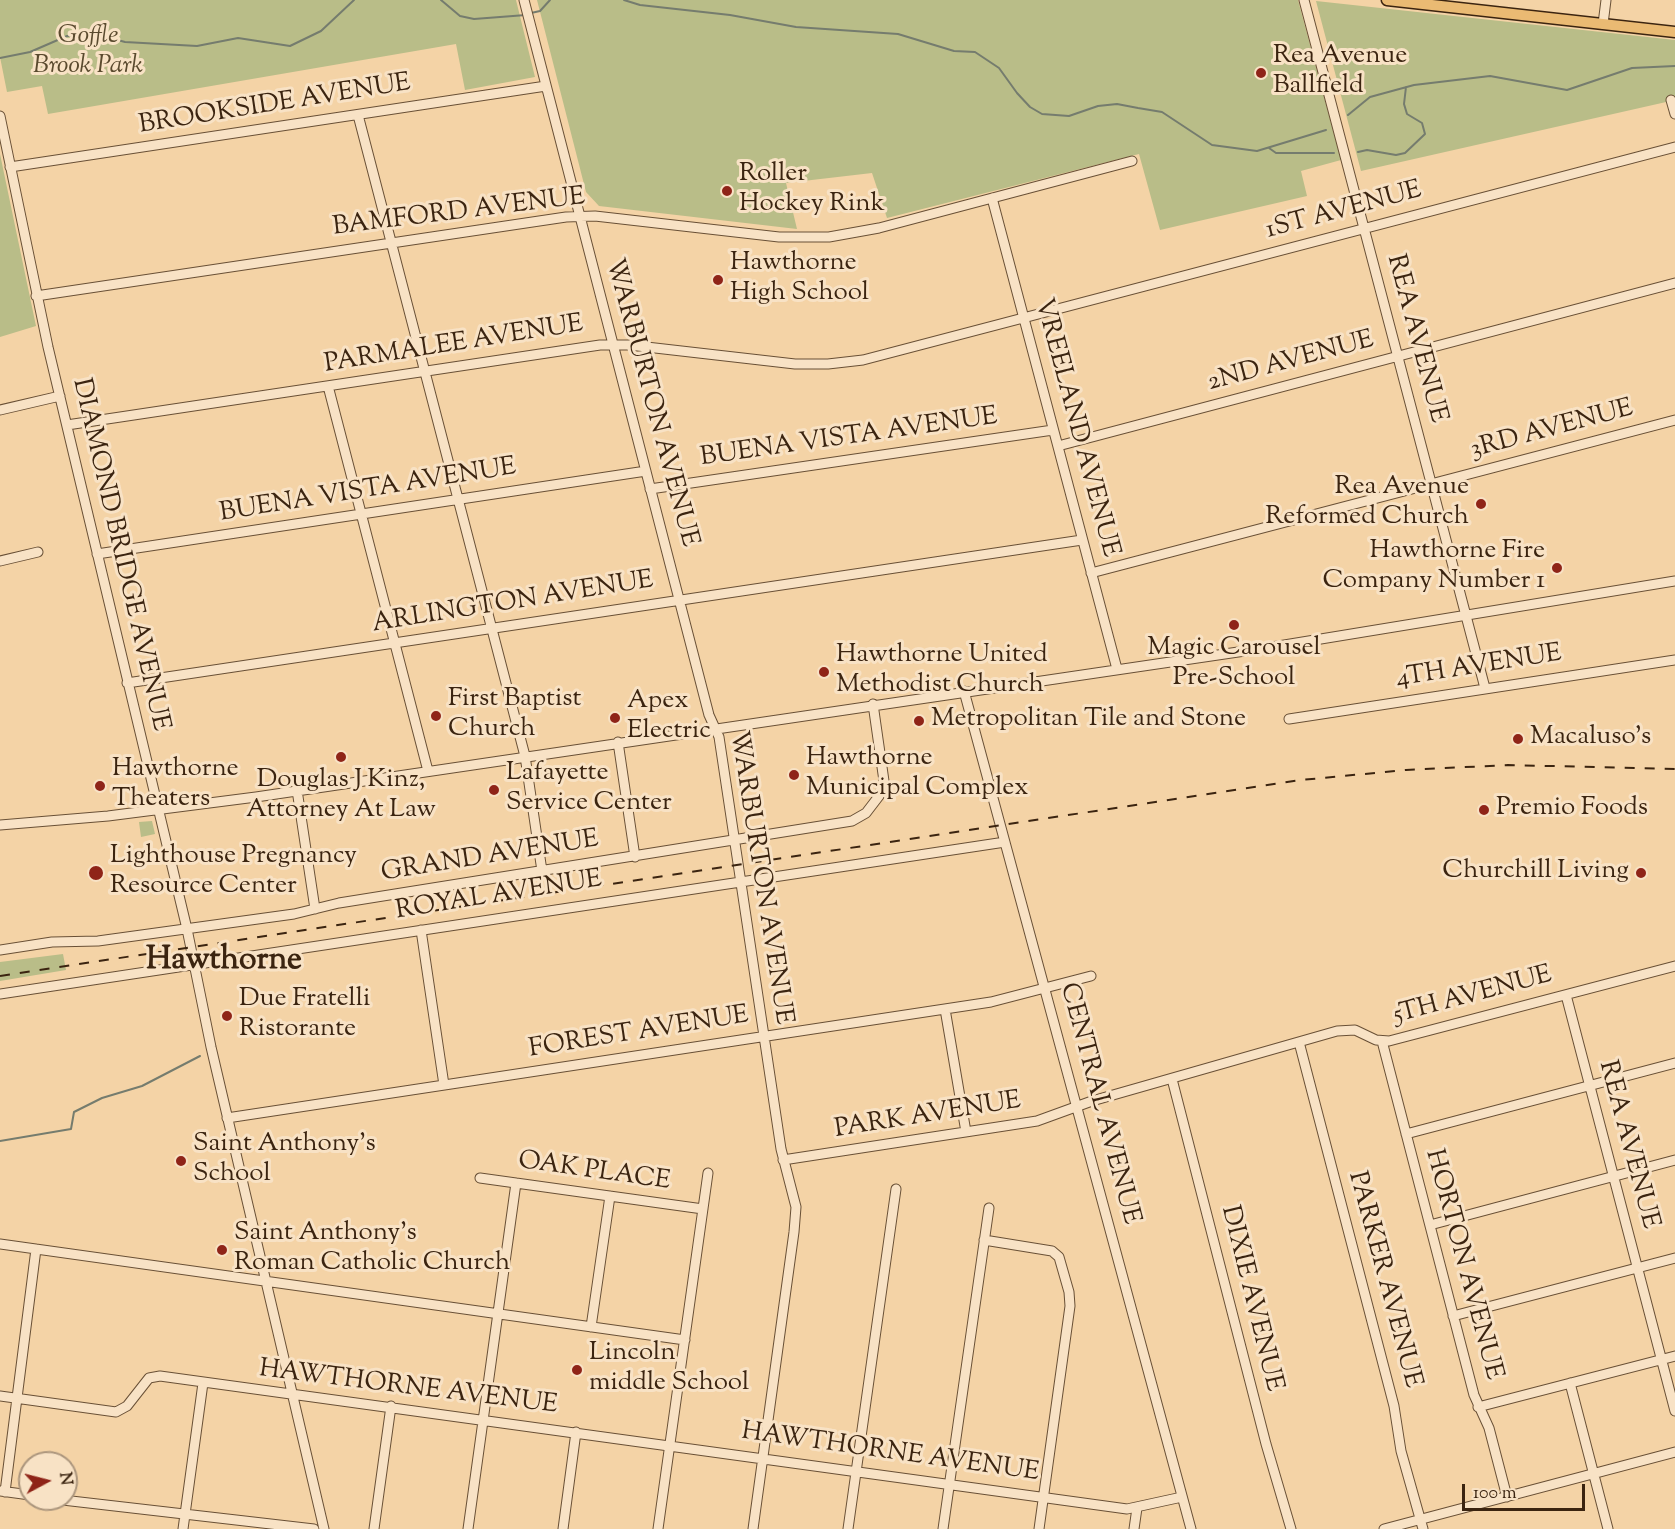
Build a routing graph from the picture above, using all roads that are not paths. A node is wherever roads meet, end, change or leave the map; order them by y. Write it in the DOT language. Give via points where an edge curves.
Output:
graph roads {
  1 [pos="524,0"];
  2 [pos="1304,0"];
  3 [pos="1387,0"];
  4 [pos="1605,0"];
  5 [pos="1603,24"];
  6 [pos="1675,32"];
  7 [pos="546,86"];
  8 [pos="1671,100"];
  9 [pos="358,114"];
  10 [pos="1675,114"];
  11 [pos="0,116"];
  12 [pos="1675,147"];
  13 [pos="1132,162"];
  14 [pos="10,167"];
  15 [pos="992,198"];
  16 [pos="579,216"];
  17 [pos="1364,229"];
  18 [pos="392,243"];
  19 [pos="1675,284"];
  20 [pos="36,296"];
  21 [pos="1024,318"];
  22 [pos="613,344"];
  23 [pos="1398,356"];
  24 [pos="425,371"];
  25 [pos="328,386"];
  26 [pos="60,396"];
  27 [pos="0,410"];
  28 [pos="1675,420"];
  29 [pos="67,425"];
  30 [pos="1053,430"];
  31 [pos="1058,446"];
  32 [pos="646,471"];
  33 [pos="1431,484"];
  34 [pos="650,489"];
  35 [pos="458,499"];
  36 [pos="361,514"];
  37 [pos="1082,540"];
  38 [pos="38,552"];
  39 [pos="97,554"];
  40 [pos="0,561"];
  41 [pos="1091,573"];
  42 [pos="1675,581"];
  43 [pos="679,600"];
  44 [pos="1466,615"];
  45 [pos="492,628"];
  46 [pos="395,643"];
  47 [pos="1675,660"];
  48 [pos="1117,669"];
  49 [pos="127,683"];
  50 [pos="1485,688"];
  51 [pos="964,691"];
  52 [pos="873,704"];
  53 [pos="1289,719"];
  54 [pos="715,728"];
  55 [pos="618,742"];
  56 [pos="525,756"];
  57 [pos="428,771"];
  58 [pos="297,790"];
  59 [pos="159,811"];
  60 [pos="0,825"];
  61 [pos="734,839"];
  62 [pos="1005,842"];
  63 [pos="636,857"];
  64 [pos="542,871"];
  65 [pos="741,882"];
  66 [pos="315,909"];
  67 [pos="188,929"];
  68 [pos="420,930"];
  69 [pos="0,950"];
  70 [pos="194,965"];
  71 [pos="1675,966"];
  72 [pos="1091,976"];
  73 [pos="1045,989"];
  74 [pos="0,994"];
  75 [pos="1566,995"];
  76 [pos="945,1009"];
  77 [pos="764,1036"];
  78 [pos="1382,1041"];
  79 [pos="1299,1042"];
  80 [pos="1675,1063"];
  81 [pos="1172,1078"];
  82 [pos="444,1085"];
  83 [pos="1589,1085"];
  84 [pos="1077,1108"];
  85 [pos="227,1118"];
  86 [pos="966,1132"];
  87 [pos="1406,1134"];
  88 [pos="783,1160"];
  89 [pos="1675,1160"];
  90 [pos="708,1173"];
  91 [pos="1613,1176"];
  92 [pos="480,1178"];
  93 [pos="516,1183"];
  94 [pos="896,1189"];
  95 [pos="609,1196"];
  96 [pos="988,1208"];
  97 [pos="703,1209"];
  98 [pos="1430,1225"];
  99 [pos="984,1240"];
  100 [pos="0,1244"];
  101 [pos="36,1249"];
  102 [pos="1675,1258"];
  103 [pos="1637,1268"];
  104 [pos="266,1281"];
  105 [pos="498,1314"];
  106 [pos="1453,1316"];
  107 [pos="591,1327"];
  108 [pos="685,1340"];
  109 [pos="1675,1356"];
  110 [pos="1661,1359"];
  111 [pos="203,1383"];
  112 [pos="1570,1383"];
  113 [pos="292,1394"];
  114 [pos="0,1396"];
  115 [pos="17,1398"];
  116 [pos="391,1406"];
  117 [pos="1479,1407"];
  118 [pos="1675,1411"];
  119 [pos="484,1419"];
  120 [pos="576,1432"];
  121 [pos="670,1445"];
  122 [pos="1675,1452"];
  123 [pos="763,1458"];
  124 [pos="856,1471"];
  125 [pos="1593,1474"];
  126 [pos="950,1484"];
  127 [pos="3,1491"];
  128 [pos="18,1493"];
  129 [pos="1043,1497"];
  130 [pos="1182,1497"];
  131 [pos="1507,1497"];
  132 [pos="78,1502"];
  133 [pos="1137,1508"];
  134 [pos="185,1515"];
  135 [pos="1422,1524"];
  136 [pos="279,1527"];
  137 [pos="183,1529"];
  138 [pos="314,1529"];
  139 [pos="324,1529"];
  140 [pos="374,1529"];
  141 [pos="468,1529"];
  142 [pos="563,1529"];
  143 [pos="658,1529"];
  144 [pos="753,1529"];
  145 [pos="848,1529"];
  146 [pos="943,1529"];
  147 [pos="1039,1529"];
  148 [pos="1134,1529"];
  149 [pos="1191,1529"];
  150 [pos="1291,1529"];
  151 [pos="1384,1529"];
  152 [pos="1608,1529"];
  1 -- 7 [label="street, WARBURTON AVENUE"];
  2 -- 17 [label="street, REA AVENUE"];
  3 -- 5 [label="main road"];
  4 -- 5 [label="street"];
  5 -- 6 [label="main road"];
  7 -- 9 [label="street, BROOKSIDE AVENUE"];
  7 -- 16 [label="street, WARBURTON AVENUE"];
  8 -- 10 [label="street"];
  9 -- 14 [label="street, BROOKSIDE AVENUE"];
  9 -- 18 [label="street"];
  11 -- 14 [label="street, DIAMOND BRIDGE AVENUE"];
  12 -- 17 [label="street, 1ST AVENUE"];
  13 -- 15 [label="street, BAMFORD AVENUE"];
  14 -- 20 [label="street, DIAMOND BRIDGE AVENUE"];
  15 -- 16 [label="street, BAMFORD AVENUE" via="862,232 812,238"];
  15 -- 21 [label="street, VREELAND AVENUE"];
  16 -- 18 [label="street, BAMFORD AVENUE"];
  16 -- 22 [label="street, WARBURTON AVENUE"];
  17 -- 21 [label="street, 1ST AVENUE"];
  17 -- 23 [label="street, REA AVENUE"];
  18 -- 20 [label="street, BAMFORD AVENUE"];
  18 -- 24 [label="street"];
  19 -- 23 [label="street, 2ND AVENUE"];
  20 -- 26 [label="street, DIAMOND BRIDGE AVENUE"];
  21 -- 22 [label="street, PARMALEE AVENUE" via="882,356 828,364"];
  21 -- 30 [label="street, VREELAND AVENUE"];
  22 -- 24 [label="street, PARMALEE AVENUE"];
  22 -- 32 [label="street, WARBURTON AVENUE"];
  23 -- 31 [label="street, 2ND AVENUE"];
  23 -- 33 [label="street, REA AVENUE"];
  24 -- 25 [label="street, PARMALEE AVENUE"];
  24 -- 35 [label="street"];
  25 -- 29 [label="street, PARMALEE AVENUE"];
  25 -- 36 [label="street"];
  26 -- 27 [label="street"];
  26 -- 29 [label="street, DIAMOND BRIDGE AVENUE"];
  28 -- 33 [label="street, 3RD AVENUE"];
  29 -- 39 [label="street, DIAMOND BRIDGE AVENUE"];
  30 -- 31 [label="street, VREELAND AVENUE"];
  30 -- 34 [label="street, BUENA VISTA AVENUE"];
  31 -- 37 [label="street, VREELAND AVENUE"];
  32 -- 34 [label="street, WARBURTON AVENUE"];
  32 -- 35 [label="street, BUENA VISTA AVENUE"];
  33 -- 41 [label="street, 3RD AVENUE"];
  33 -- 44 [label="street, REA AVENUE"];
  34 -- 43 [label="street, WARBURTON AVENUE"];
  35 -- 36 [label="street, BUENA VISTA AVENUE"];
  35 -- 45 [label="street"];
  36 -- 39 [label="street, BUENA VISTA AVENUE"];
  36 -- 46 [label="street"];
  37 -- 41 [label="street, VREELAND AVENUE"];
  37 -- 43 [label="street, ARLINGTON AVENUE"];
  38 -- 40 [label="street"];
  39 -- 49 [label="street, DIAMOND BRIDGE AVENUE"];
  41 -- 48 [label="street, VREELAND AVENUE"];
  42 -- 44 [label="street"];
  43 -- 45 [label="street, ARLINGTON AVENUE"];
  43 -- 54 [label="street, WARBURTON AVENUE"];
  44 -- 48 [label="street"];
  44 -- 50 [label="street, REA AVENUE"];
  45 -- 46 [label="street, ARLINGTON AVENUE"];
  45 -- 56 [label="street"];
  46 -- 49 [label="street, ARLINGTON AVENUE"];
  46 -- 57 [label="street"];
  47 -- 50 [label="street, 4TH AVENUE"];
  48 -- 51 [label="street"];
  49 -- 59 [label="street, DIAMOND BRIDGE AVENUE"];
  50 -- 53 [label="street, 4TH AVENUE"];
  51 -- 52 [label="street"];
  51 -- 62 [label="street, CENTRAL AVENUE"];
  52 -- 54 [label="street"];
  52 -- 61 [label="street, GRAND AVENUE" via="884,781 873,805 862,817"];
  54 -- 55 [label="street"];
  54 -- 61 [label="street, WARBURTON AVENUE"];
  55 -- 56 [label="street"];
  55 -- 63 [label="street"];
  56 -- 57 [label="street"];
  56 -- 64 [label="street"];
  57 -- 58 [label="street"];
  58 -- 59 [label="street"];
  58 -- 66 [label="street"];
  59 -- 60 [label="street"];
  59 -- 67 [label="street, DIAMOND BRIDGE AVENUE"];
  61 -- 63 [label="street, GRAND AVENUE"];
  61 -- 65 [label="street, WARBURTON AVENUE"];
  62 -- 65 [label="street, ROYAL AVENUE"];
  62 -- 73 [label="street, CENTRAL AVENUE"];
  63 -- 64 [label="street, GRAND AVENUE"];
  64 -- 66 [label="street, GRAND AVENUE"];
  65 -- 68 [label="street, ROYAL AVENUE"];
  65 -- 77 [label="street, WARBURTON AVENUE"];
  66 -- 67 [label="street, GRAND AVENUE"];
  67 -- 69 [label="street, GRAND AVENUE"];
  67 -- 70 [label="street, DIAMOND BRIDGE AVENUE"];
  68 -- 70 [label="street, ROYAL AVENUE"];
  68 -- 82 [label="street"];
  70 -- 74 [label="street, ROYAL AVENUE"];
  70 -- 85 [label="street, DIAMOND BRIDGE AVENUE"];
  71 -- 75 [label="street, 5TH AVENUE"];
  72 -- 73 [label="street, FOREST AVENUE"];
  73 -- 76 [label="street, FOREST AVENUE"];
  73 -- 84 [label="street, CENTRAL AVENUE"];
  75 -- 78 [label="street, 5TH AVENUE"];
  75 -- 83 [label="street, REA AVENUE"];
  76 -- 77 [label="street, FOREST AVENUE"];
  76 -- 86 [label="street"];
  77 -- 82 [label="street, FOREST AVENUE"];
  77 -- 88 [label="street, WARBURTON AVENUE"];
  78 -- 79 [label="street, 5TH AVENUE" via="1350,1029"];
  78 -- 87 [label="street, HORTON AVENUE"];
  79 -- 81 [label="street, 5TH AVENUE"];
  79 -- 135 [label="street, PARKER AVENUE"];
  80 -- 83 [label="street"];
  81 -- 84 [label="street, 5TH AVENUE"];
  81 -- 150 [label="street, DIXIE AVENUE"];
  82 -- 85 [label="street, FOREST AVENUE"];
  83 -- 87 [label="street"];
  83 -- 91 [label="street, REA AVENUE"];
  84 -- 86 [label="street, PARK AVENUE" via="1037,1121"];
  84 -- 130 [label="street, CENTRAL AVENUE"];
  85 -- 104 [label="street, DIAMOND BRIDGE AVENUE"];
  86 -- 88 [label="street, PARK AVENUE"];
  87 -- 98 [label="street, HORTON AVENUE"];
  88 -- 123 [label="street, WARBURTON AVENUE" via="794,1194 795,1219"];
  89 -- 91 [label="street"];
  90 -- 97 [label="street"];
  91 -- 98 [label="street"];
  91 -- 103 [label="street, REA AVENUE"];
  92 -- 93 [label="street, OAK PLACE"];
  93 -- 95 [label="street, OAK PLACE"];
  93 -- 105 [label="street"];
  94 -- 124 [label="street"];
  95 -- 97 [label="street, OAK PLACE"];
  95 -- 107 [label="street"];
  96 -- 99 [label="street"];
  97 -- 108 [label="street"];
  98 -- 106 [label="street, HORTON AVENUE"];
  99 -- 126 [label="street"];
  99 -- 129 [label="street" via="1052,1251 1059,1257 1069,1292"];
  100 -- 101 [label="street"];
  101 -- 104 [label="street"];
  101 -- 115 [label="street"];
  102 -- 103 [label="street"];
  103 -- 106 [label="street"];
  103 -- 110 [label="street, REA AVENUE"];
  104 -- 105 [label="street"];
  104 -- 113 [label="street, DIAMOND BRIDGE AVENUE"];
  105 -- 107 [label="street"];
  105 -- 119 [label="street"];
  106 -- 117 [label="street, HORTON AVENUE"];
  107 -- 108 [label="street"];
  108 -- 121 [label="street"];
  109 -- 110 [label="street"];
  110 -- 112 [label="street"];
  110 -- 118 [label="street, REA AVENUE"];
  111 -- 113 [label="street, HAWTHORNE AVENUE"];
  111 -- 115 [label="street, HAWTHORNE AVENUE" via="154,1376 144,1382 127,1406 109,1412"];
  111 -- 134 [label="street"];
  112 -- 117 [label="street"];
  112 -- 125 [label="street"];
  113 -- 116 [label="street, HAWTHORNE AVENUE"];
  113 -- 139 [label="street, DIAMOND BRIDGE AVENUE"];
  114 -- 115 [label="street, HAWTHORNE AVENUE"];
  115 -- 127 [label="street"];
  116 -- 119 [label="street, HAWTHORNE AVENUE"];
  116 -- 140 [label="street"];
  117 -- 131 [label="street, HORTON AVENUE" via="1489,1428"];
  119 -- 120 [label="street, HAWTHORNE AVENUE"];
  119 -- 141 [label="street"];
  120 -- 121 [label="street, HAWTHORNE AVENUE"];
  120 -- 142 [label="street"];
  121 -- 123 [label="street, HAWTHORNE AVENUE"];
  121 -- 143 [label="street"];
  122 -- 125 [label="street"];
  123 -- 124 [label="street, HAWTHORNE AVENUE"];
  123 -- 144 [label="street, WARBURTON AVENUE"];
  124 -- 126 [label="street, HAWTHORNE AVENUE"];
  124 -- 145 [label="street"];
  125 -- 131 [label="street"];
  125 -- 152 [label="street"];
  126 -- 129 [label="street, HAWTHORNE AVENUE"];
  126 -- 146 [label="street"];
  127 -- 128 [label="street"];
  129 -- 133 [label="street, HAWTHORNE AVENUE"];
  129 -- 147 [label="street"];
  130 -- 133 [label="street, HAWTHORNE AVENUE"];
  130 -- 149 [label="street, CENTRAL AVENUE"];
  131 -- 135 [label="street"];
  132 -- 134 [label="street"];
  133 -- 148 [label="street"];
  134 -- 136 [label="street"];
  134 -- 137 [label="street"];
  135 -- 151 [label="street"];
  136 -- 138 [label="street"];
}
